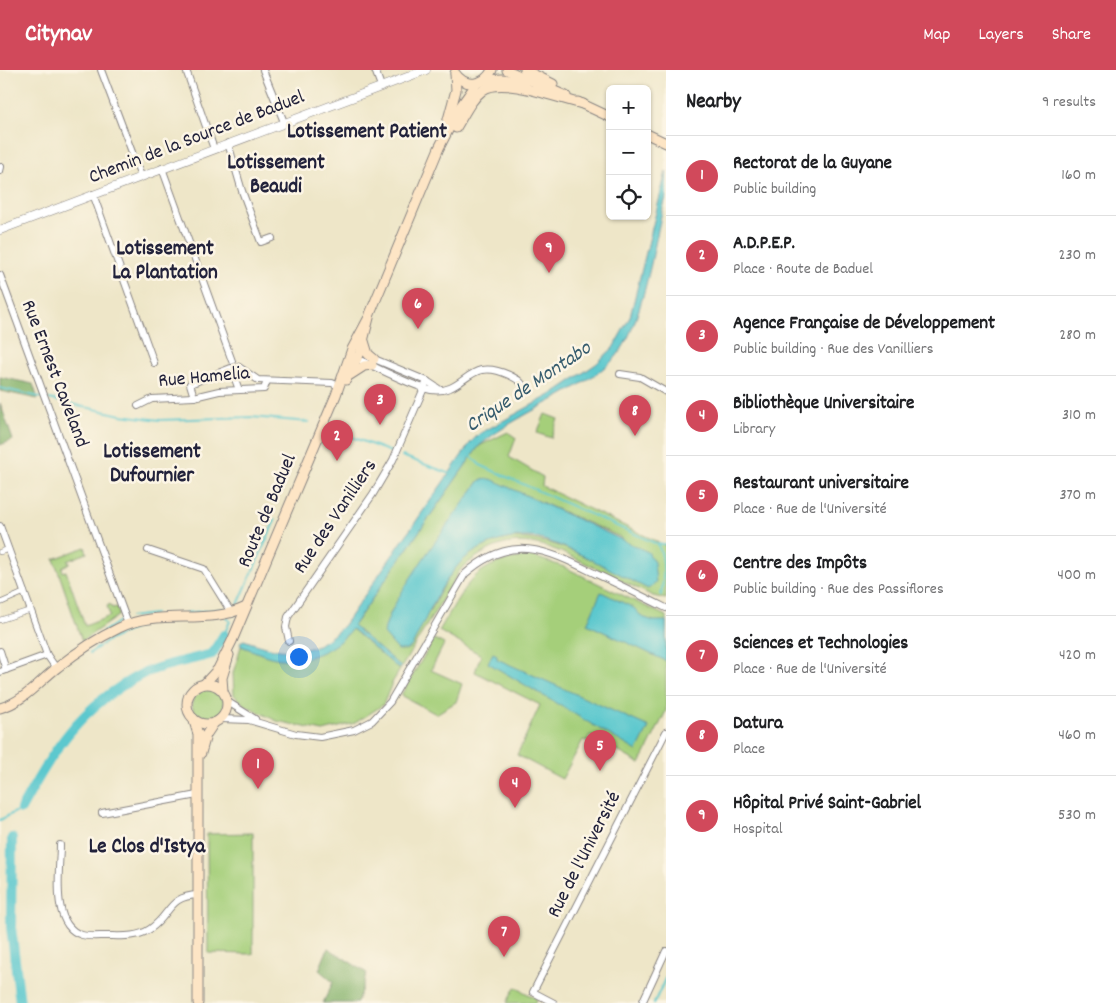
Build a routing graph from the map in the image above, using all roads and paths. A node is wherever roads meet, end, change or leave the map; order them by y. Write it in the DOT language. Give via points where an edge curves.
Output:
graph roads {
  1 [pos="101,70"];
  2 [pos="186,70"];
  3 [pos="263,70"];
  4 [pos="375,70"];
  5 [pos="419,70"];
  6 [pos="426,70"];
  7 [pos="492,70"];
  8 [pos="507,70"];
  9 [pos="524,70"];
  10 [pos="454,71"];
  11 [pos="405,78"];
  12 [pos="481,82"];
  13 [pos="381,86"];
  14 [pos="545,86"];
  15 [pos="582,104"];
  16 [pos="606,115"];
  17 [pos="284,122"];
  18 [pos="651,136"];
  19 [pos="228,143"];
  20 [pos="666,143"];
  21 [pos="439,148"];
  22 [pos="214,149"];
  23 [pos="433,163"];
  24 [pos="162,168"];
  25 [pos="141,176"];
  26 [pos="93,194"];
  27 [pos="0,230"];
  28 [pos="272,238"];
  29 [pos="0,275"];
  30 [pos="368,318"];
  31 [pos="364,340"];
  32 [pos="354,354"];
  33 [pos="232,361"];
  34 [pos="373,362"];
  35 [pos="154,363"];
  36 [pos="239,367"];
  37 [pos="620,374"];
  38 [pos="347,378"];
  39 [pos="268,381"];
  40 [pos="425,384"];
  41 [pos="239,390"];
  42 [pos="338,390"];
  43 [pos="525,390"];
  44 [pos="666,392"];
  45 [pos="194,397"];
  46 [pos="138,406"];
  47 [pos="0,526"];
  48 [pos="9,548"];
  49 [pos="148,550"];
  50 [pos="0,552"];
  51 [pos="25,592"];
  52 [pos="0,603"];
  53 [pos="246,607"];
  54 [pos="666,608"];
  55 [pos="31,610"];
  56 [pos="232,614"];
  57 [pos="0,620"];
  58 [pos="128,624"];
  59 [pos="236,630"];
  60 [pos="232,641"];
  61 [pos="289,641"];
  62 [pos="0,651"];
  63 [pos="47,655"];
  64 [pos="56,668"];
  65 [pos="3,671"];
  66 [pos="205,683"];
  67 [pos="223,691"];
  68 [pos="228,702"];
  69 [pos="0,708"];
  70 [pos="193,718"];
  71 [pos="218,721"];
  72 [pos="263,723"];
  73 [pos="666,732"];
  74 [pos="197,773"];
  75 [pos="197,795"];
  76 [pos="102,813"];
  77 [pos="60,844"];
  78 [pos="198,896"];
  79 [pos="666,951"];
  80 [pos="198,1003"];
  81 [pos="554,1003"];
  82 [pos="642,1003"];
  1 -- 25 [label="street"];
  2 -- 22 [label="street"];
  3 -- 17 [label="street"];
  4 -- 13 [label="street"];
  5 -- 11 [label="street, Chemin de la Source de Baduel"];
  6 -- 11 [label="street, Chemin de la Source de Baduel"];
  7 -- 12 [label="main road, Route de Baduel"];
  8 -- 14 [label="main road"];
  9 -- 15 [label="main road"];
  10 -- 12 [label="main road" via="465,82"];
  10 -- 21 [label="main road, Route de Baduel" via="453,103"];
  11 -- 13 [label="street, Chemin de la Source de Baduel"];
  12 -- 14 [label="main road" via="502,78"];
  12 -- 21 [label="main road, Route de Baduel" via="465,98"];
  13 -- 17 [label="street, Chemin de la Source de Baduel"];
  14 -- 15 [label="main road"];
  15 -- 16 [label="main road"];
  15 -- 23 [label="main road" via="521,88 491,86 471,103"];
  17 -- 19 [label="street, Chemin de la Source de Baduel"];
  18 -- 20 [label="main road"];
  19 -- 22 [label="street, Chemin de la Source de Baduel"];
  19 -- 28 [label="street" via="261,242"];
  21 -- 23 [label="main road, Route de Baduel"];
  22 -- 24 [label="street, Chemin de la Source de Baduel"];
  23 -- 30 [label="main road, Route de Baduel"];
  24 -- 25 [label="street, Chemin de la Source de Baduel"];
  24 -- 33 [label="street"];
  25 -- 26 [label="street, Chemin de la Source de Baduel"];
  26 -- 27 [label="street, Chemin de la Source de Baduel"];
  26 -- 35 [label="street"];
  29 -- 58 [label="street, Rue Ernest Caveland"];
  30 -- 31 [label="main road, Route de Baduel"];
  30 -- 32 [label="main road, Route de Baduel"];
  31 -- 32 [label="main road, Route de Baduel"];
  31 -- 34 [label="main road"];
  32 -- 34 [label="street"];
  32 -- 38 [label="main road, Route de Baduel"];
  32 -- 42 [label="main road, Route de Baduel"];
  34 -- 38 [label="main road"];
  34 -- 40 [label="street"];
  36 -- 39 [label="street" via="258,380"];
  37 -- 44 [label="street" via="640,377"];
  38 -- 42 [label="main road, Route de Baduel"];
  39 -- 41 [label="street, Rue Hamelia" via="264,389"];
  39 -- 42 [label="street" via="332,383"];
  40 -- 43 [label="street" via="440,390 450,389 478,370 490,368 519,380"];
  40 -- 61 [label="street, Rue des Vanilliers" via="393,460 288,617"];
  41 -- 45 [label="street, Rue Hamelia"];
  41 -- 45 [label="street" via="231,368 190,384"];
  42 -- 53 [label="main road, Route de Baduel"];
  45 -- 46 [label="street, Rue Hamelia" via="152,398"];
  47 -- 48 [label="street"];
  48 -- 50 [label="street"];
  48 -- 51 [label="street"];
  49 -- 56 [label="street" via="204,569"];
  51 -- 52 [label="street"];
  51 -- 55 [label="street"];
  53 -- 56 [label="main road"];
  53 -- 59 [label="main road, Route de Baduel"];
  54 -- 72 [label="street" via="560,556 541,550 525,548 494,554 465,574 383,711 372,721 337,735 320,737 305,736"];
  55 -- 57 [label="street"];
  55 -- 63 [label="street"];
  56 -- 58 [label="main road"];
  56 -- 59 [label="main road"];
  58 -- 64 [label="main road"];
  59 -- 60 [label="main road, Route de Baduel"];
  60 -- 66 [label="main road, Route de Baduel" via="218,669"];
  60 -- 67 [label="main road, Route de Baduel" via="222,678"];
  62 -- 65 [label="street"];
  63 -- 64 [label="street"];
  63 -- 65 [label="street"];
  64 -- 69 [label="main road" via="20,700"];
  66 -- 67 [label="main road"];
  66 -- 70 [label="main road" via="195,687 189,696 187,704"];
  67 -- 68 [label="main road"];
  68 -- 71 [label="main road"];
  68 -- 72 [label="street"];
  70 -- 71 [label="main road" via="201,723"];
  70 -- 74 [label="main road" via="198,734"];
  71 -- 72 [label="street" via="242,719"];
  71 -- 74 [label="main road" via="206,735"];
  73 -- 81 [label="street, Rue de l'Université" via="533,992"];
  74 -- 75 [label="main road"];
  75 -- 76 [label="street"];
  75 -- 78 [label="main road"];
  77 -- 78 [label="street" via="60,912 69,927 82,935 142,934 156,924 175,901 184,896"];
  78 -- 80 [label="main road"];
  79 -- 82 [label="street"];
}
